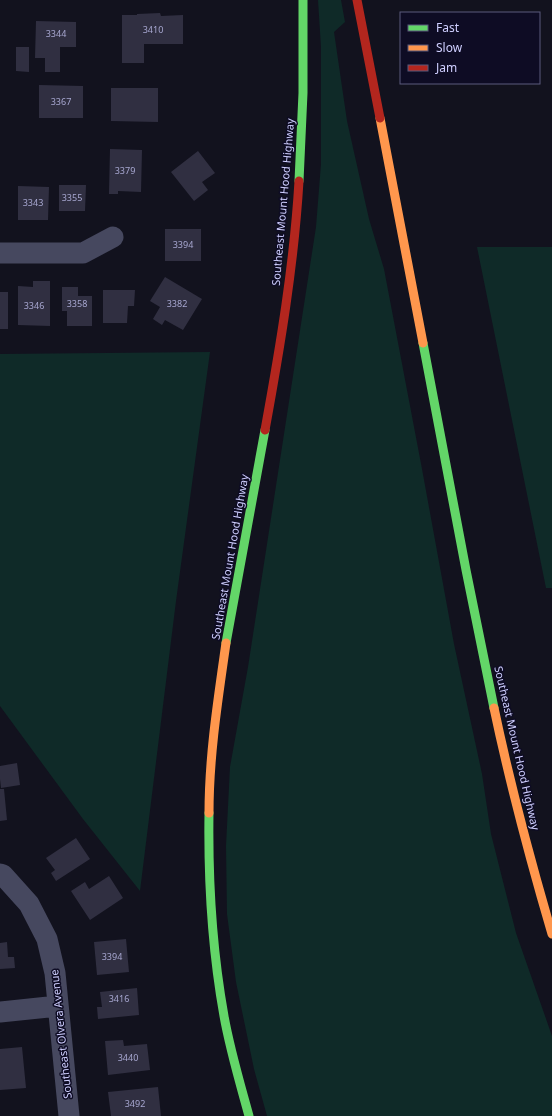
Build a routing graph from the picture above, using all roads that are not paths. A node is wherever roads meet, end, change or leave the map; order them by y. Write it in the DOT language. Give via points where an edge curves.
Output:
graph roads {
  1 [pos="303,0"];
  2 [pos="357,0"];
  3 [pos="113,237"];
  4 [pos="0,253"];
  5 [pos="0,874"];
  6 [pos="552,934"];
  7 [pos="58,1006"];
  8 [pos="0,1012"];
  9 [pos="69,1116"];
  10 [pos="249,1116"];
  1 -- 10 [label="highway, Southeast Mount Hood Highway" via="302,121 293,250 273,384 221,677 209,798 208,870 218,979 235,1066"];
  2 -- 6 [label="highway, Southeast Mount Hood Highway" via="466,570 502,744"];
  3 -- 4 [label="street" via="83,253"];
  5 -- 7 [label="street, Southeast Olvera Avenue" via="30,904 47,939 55,972"];
  7 -- 8 [label="street"];
  7 -- 9 [label="street, Southeast Olvera Avenue"];
}
